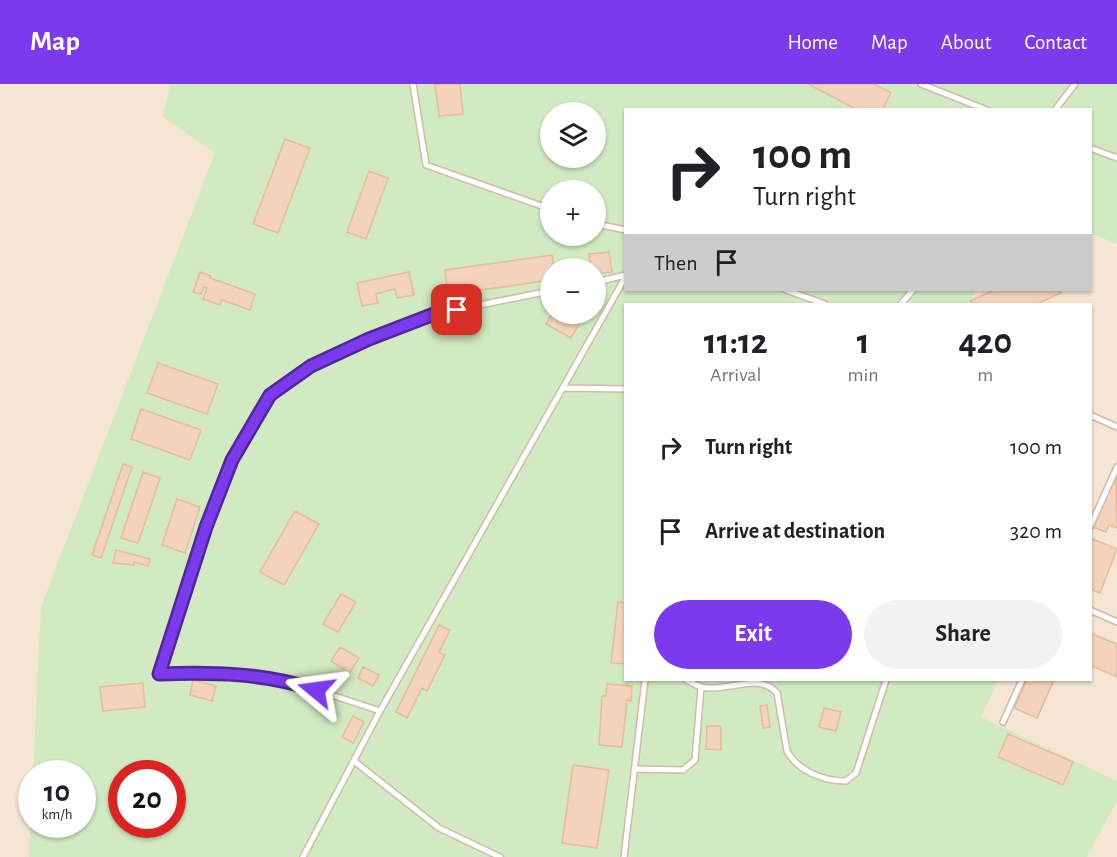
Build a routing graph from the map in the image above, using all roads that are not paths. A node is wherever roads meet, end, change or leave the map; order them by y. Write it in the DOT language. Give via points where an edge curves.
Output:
graph roads {
  1 [pos="413,84"];
  2 [pos="921,84"];
  3 [pos="1075,84"];
  4 [pos="982,108"];
  5 [pos="1057,108"];
  6 [pos="1092,149"];
  7 [pos="1117,158"];
  8 [pos="540,205"];
  9 [pos="606,226"];
  10 [pos="624,230"];
  11 [pos="624,276"];
  12 [pos="606,280"];
  13 [pos="624,280"];
  14 [pos="789,291"];
  15 [pos="912,291"];
  16 [pos="540,293"];
  17 [pos="822,303"];
  18 [pos="902,303"];
  19 [pos="563,388"];
  20 [pos="624,389"];
  21 [pos="1092,416"];
  22 [pos="1117,427"];
  23 [pos="1117,467"];
  24 [pos="1092,523"];
  25 [pos="1092,611"];
  26 [pos="1117,622"];
  27 [pos="645,681"];
  28 [pos="688,681"];
  29 [pos="886,681"];
  30 [pos="1022,681"];
  31 [pos="701,687"];
  32 [pos="380,711"];
  33 [pos="1003,722"];
  34 [pos="354,761"];
  35 [pos="635,769"];
  36 [pos="303,857"];
  37 [pos="500,857"];
  38 [pos="624,857"];
  1 -- 8 [label="lane" via="426,165"];
  2 -- 4 [label="lane"];
  3 -- 5 [label="lane"];
  6 -- 7 [label="lane"];
  9 -- 10 [label="lane"];
  11 -- 12 [label="lane"];
  13 -- 19 [label="lane"];
  14 -- 17 [label="lane"];
  15 -- 18 [label="lane"];
  16 -- 32 [label="lane" via="434,314 311,366 270,395 232,460 206,527 159,674 225,672 295,683"];
  19 -- 20 [label="lane"];
  19 -- 32 [label="lane"];
  21 -- 22 [label="lane"];
  23 -- 24 [label="lane"];
  25 -- 26 [label="lane"];
  27 -- 35 [label="lane"];
  28 -- 31 [label="lane"];
  29 -- 31 [label="lane" via="856,773 846,781 818,776 791,757 773,688 755,683"];
  30 -- 33 [label="lane"];
  31 -- 35 [label="lane" via="695,760 683,770"];
  32 -- 34 [label="lane"];
  34 -- 36 [label="lane"];
  34 -- 37 [label="lane" via="439,828"];
  35 -- 38 [label="lane"];
}
